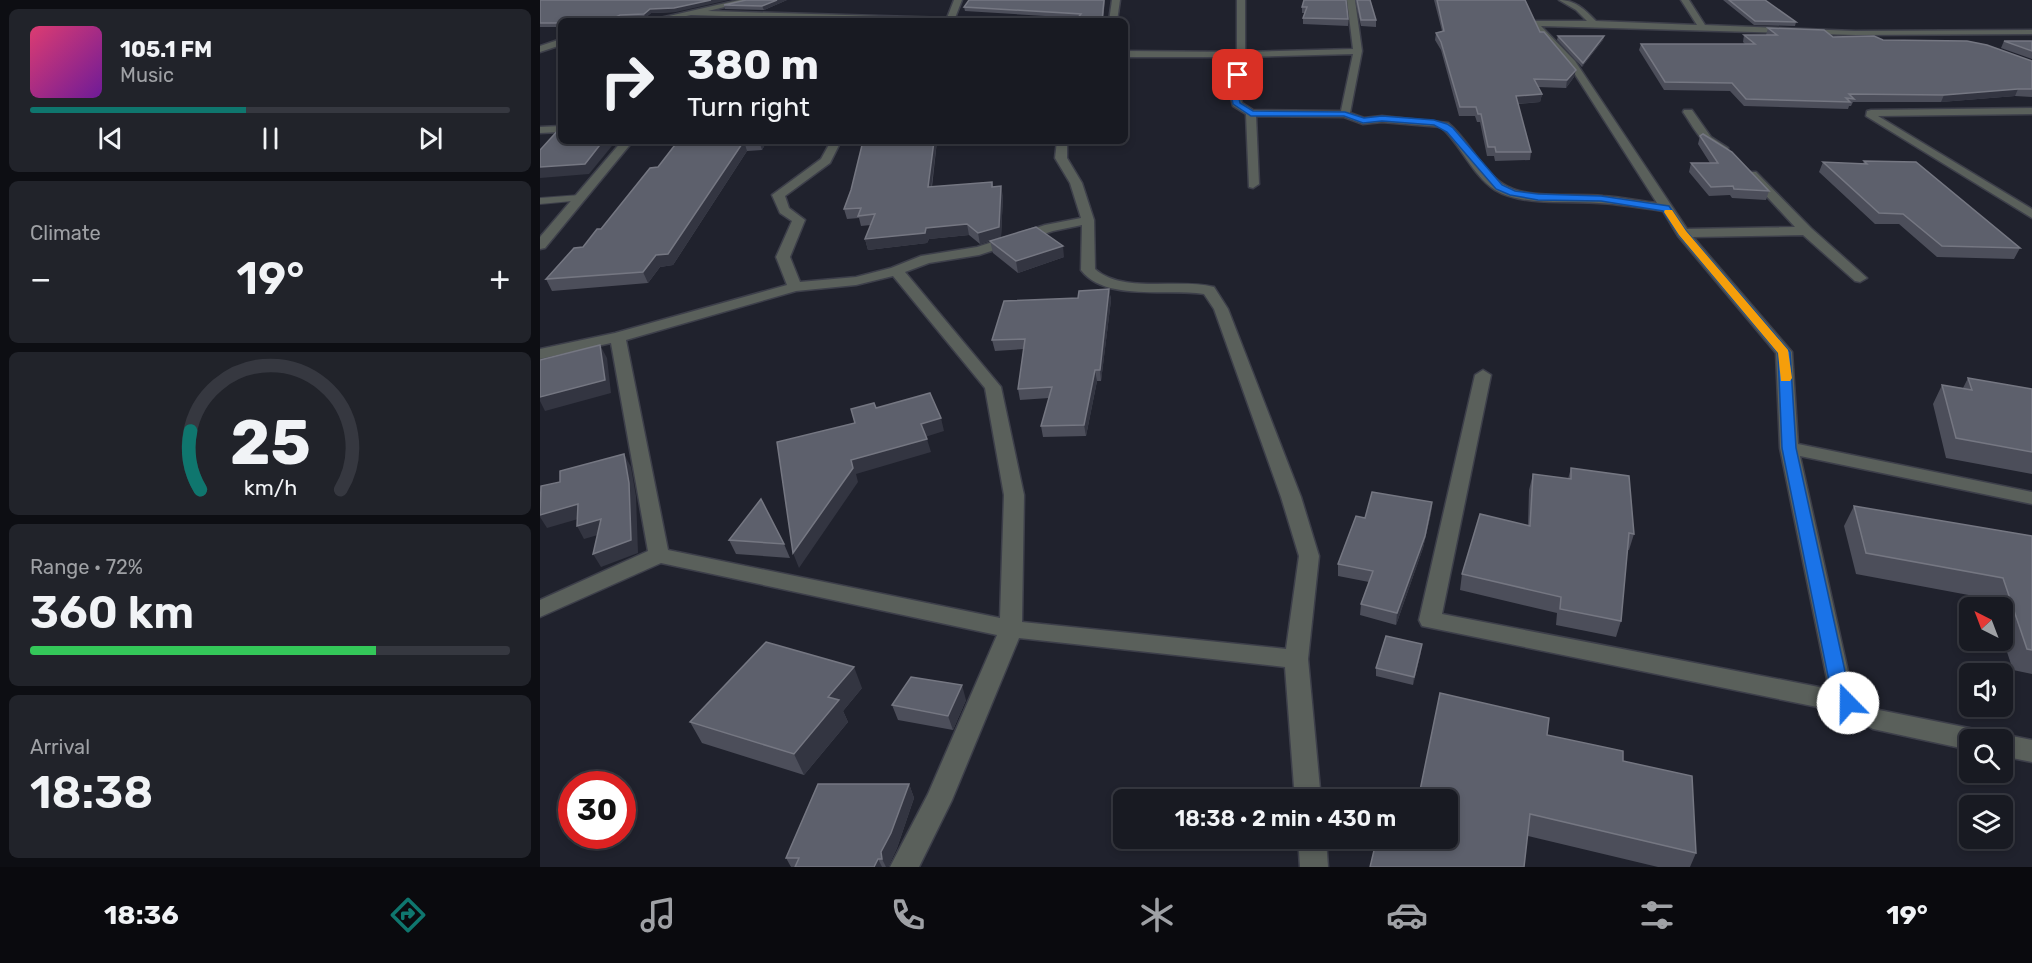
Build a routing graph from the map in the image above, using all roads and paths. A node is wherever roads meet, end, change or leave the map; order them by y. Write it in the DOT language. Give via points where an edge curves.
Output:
graph roads {
  1 [pos="958,0"];
  2 [pos="1116,0"];
  3 [pos="1241,0"];
  4 [pos="1351,0"];
  5 [pos="1563,0"];
  6 [pos="1685,0"];
  7 [pos="743,1"];
  8 [pos="693,13"];
  9 [pos="667,18"];
  10 [pos="809,18"];
  11 [pos="951,18"];
  12 [pos="1113,18"];
  13 [pos="1594,24"];
  14 [pos="1703,28"];
  15 [pos="2032,32"];
  16 [pos="1916,33"];
  17 [pos="558,43"];
  18 [pos="1962,43"];
  19 [pos="540,49"];
  20 [pos="1358,51"];
  21 [pos="1128,54"];
  22 [pos="1241,55"];
  23 [pos="2031,111"];
  24 [pos="1688,112"];
  25 [pos="1251,114"];
  26 [pos="1345,114"];
  27 [pos="558,129"];
  28 [pos="540,130"];
  29 [pos="625,144"];
  30 [pos="835,144"];
  31 [pos="1062,144"];
  32 [pos="1253,184"];
  33 [pos="580,198"];
  34 [pos="540,201"];
  35 [pos="1666,208"];
  36 [pos="2032,214"];
  37 [pos="1088,220"];
  38 [pos="1806,231"];
  39 [pos="1683,233"];
  40 [pos="540,245"];
  41 [pos="896,271"];
  42 [pos="1860,278"];
  43 [pos="795,287"];
  44 [pos="618,338"];
  45 [pos="540,354"];
  46 [pos="1483,375"];
  47 [pos="1789,448"];
  48 [pos="2032,498"];
  49 [pos="659,555"];
  50 [pos="540,609"];
  51 [pos="1011,629"];
  52 [pos="1296,659"];
  53 [pos="1848,703"];
  54 [pos="1959,737"];
  55 [pos="2013,747"];
  56 [pos="2032,751"];
  57 [pos="1307,789"];
  58 [pos="1313,849"];
  59 [pos="904,867"];
  60 [pos="1314,867"];
  1 -- 11 [label="street"];
  2 -- 12 [label="street"];
  3 -- 22 [label="street"];
  4 -- 20 [label="street"];
  5 -- 13 [label="street" via="1579,8"];
  6 -- 14 [label="street"];
  7 -- 8 [label="street"];
  8 -- 9 [label="street"];
  8 -- 10 [label="street"];
  13 -- 14 [label="street"];
  13 -- 35 [label="street" via="1545,22 1537,26 1572,63"];
  14 -- 16 [label="street"];
  15 -- 16 [label="street"];
  16 -- 18 [label="street"];
  17 -- 19 [label="street"];
  20 -- 22 [label="street"];
  20 -- 26 [label="street"];
  21 -- 22 [label="street"];
  22 -- 25 [label="street" via="1235,94 1237,104"];
  23 -- 36 [label="street" via="1876,111 1871,116"];
  24 -- 38 [label="street" via="1707,139 1742,163"];
  25 -- 26 [label="street"];
  25 -- 32 [label="street"];
  26 -- 35 [label="street" via="1363,121 1444,125 1486,175 1513,193"];
  27 -- 28 [label="street"];
  29 -- 33 [label="street"];
  30 -- 43 [label="street" via="826,161 778,195 784,210 800,220 783,257"];
  31 -- 37 [label="street" via="1061,158 1076,183"];
  33 -- 34 [label="lane"];
  33 -- 40 [label="street"];
  35 -- 39 [label="street"];
  37 -- 41 [label="street" via="979,250 926,259"];
  37 -- 52 [label="street" via="1088,270 1099,280 1130,287 1209,291 1221,309 1309,555"];
  38 -- 39 [label="street"];
  38 -- 42 [label="street"];
  39 -- 47 [label="street" via="1784,352"];
  41 -- 43 [label="street" via="855,281"];
  41 -- 51 [label="street" via="993,387 1014,495"];
  43 -- 44 [label="street"];
  44 -- 45 [label="street"];
  44 -- 49 [label="street"];
  46 -- 53 [label="street" via="1430,620"];
  47 -- 48 [label="street"];
  47 -- 53 [label="street" via="1839,686"];
  49 -- 50 [label="street"];
  49 -- 51 [label="street"];
  51 -- 52 [label="street"];
  51 -- 59 [label="street" via="939,800"];
  52 -- 57 [label="street"];
  53 -- 54 [label="street" via="1873,719"];
  55 -- 56 [label="street"];
  58 -- 60 [label="street"];
}
